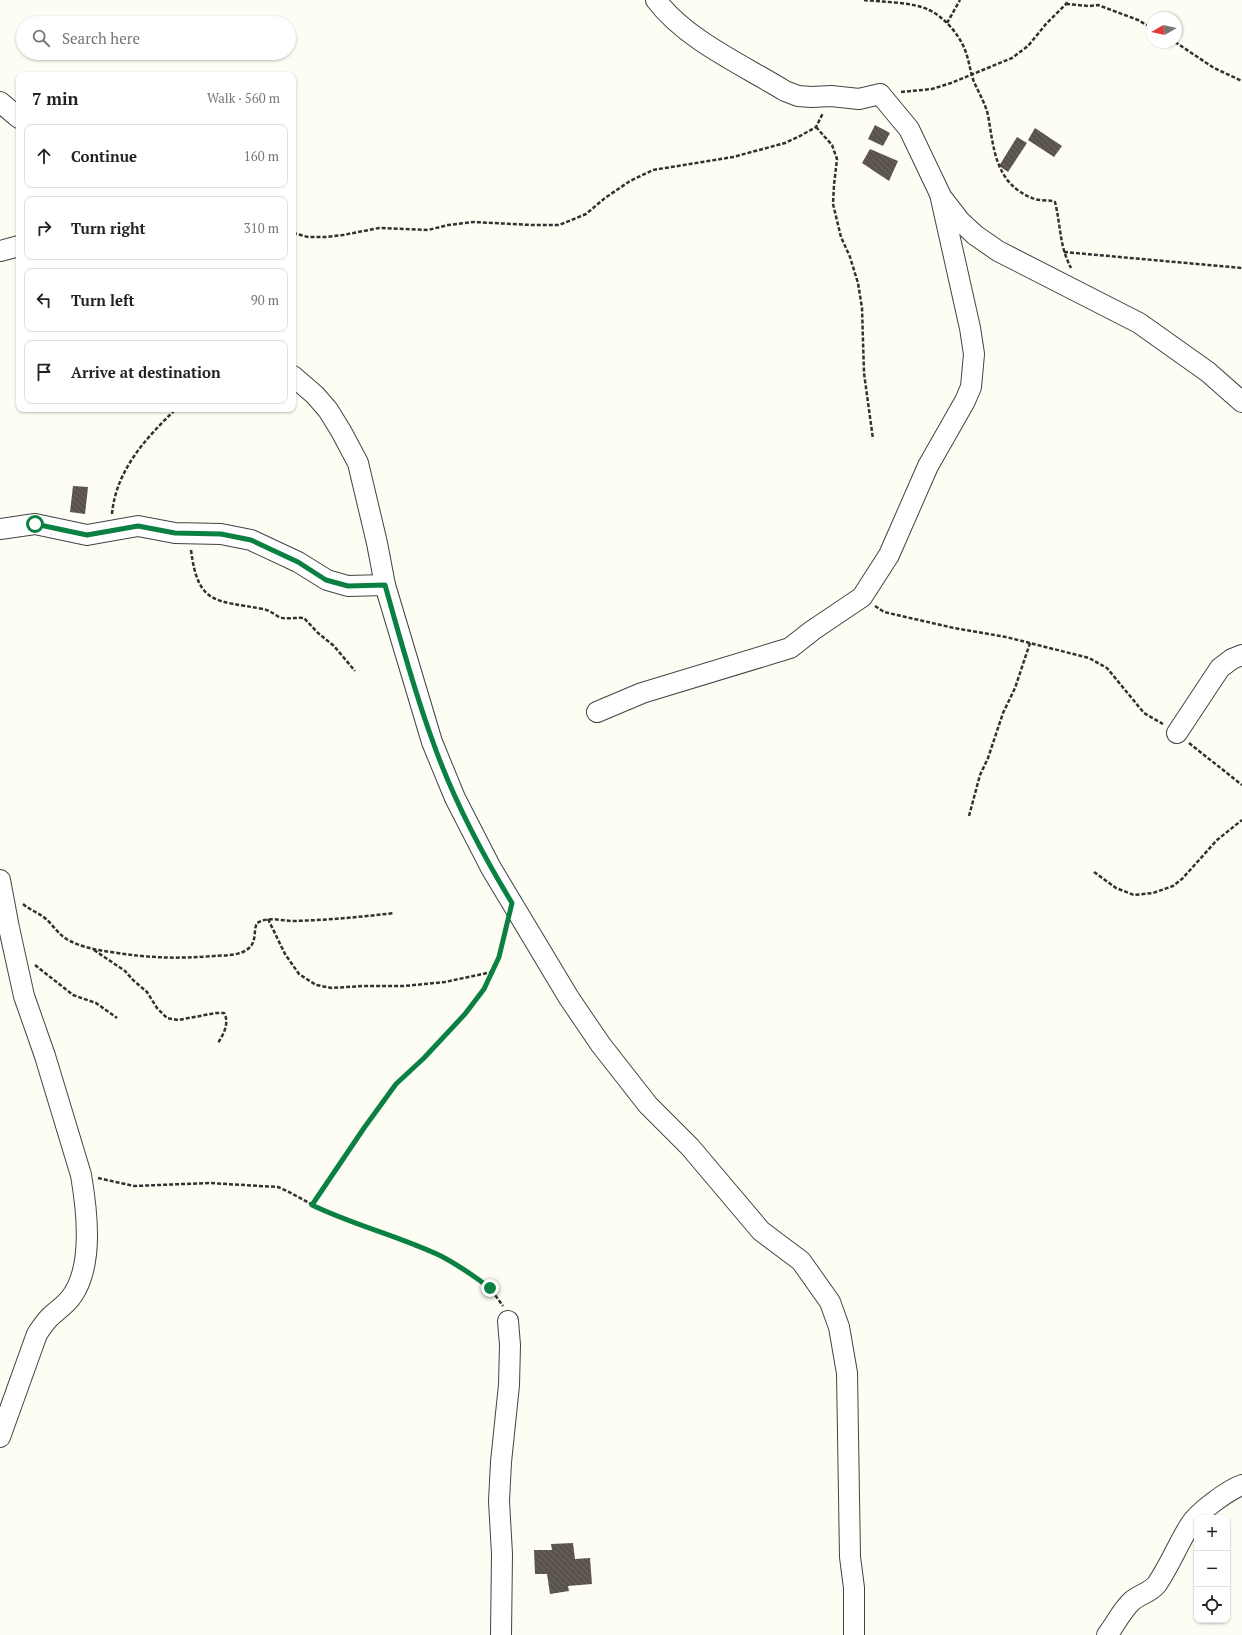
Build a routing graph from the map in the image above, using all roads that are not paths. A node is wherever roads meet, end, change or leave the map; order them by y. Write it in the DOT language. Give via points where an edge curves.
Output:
graph roads {
  1 [pos="656,0"];
  2 [pos="0,102"];
  3 [pos="16,115"];
  4 [pos="940,194"];
  5 [pos="16,247"];
  6 [pos="0,251"];
  7 [pos="296,379"];
  8 [pos="1242,402"];
  9 [pos="0,529"];
  10 [pos="385,585"];
  11 [pos="1242,655"];
  12 [pos="597,712"];
  13 [pos="1177,733"];
  14 [pos="0,880"];
  15 [pos="508,1321"];
  16 [pos="0,1436"];
  17 [pos="1242,1484"];
  18 [pos="501,1635"];
  19 [pos="854,1635"];
  20 [pos="1107,1635"];
  1 -- 4 [label="street" via="675,22 785,92 812,98 831,96 859,99 880,94 909,129"];
  2 -- 3 [label="street"];
  4 -- 8 [label="street" via="960,221 998,251 1139,323 1208,372"];
  4 -- 12 [label="street" via="970,328 974,354 971,387 966,401 928,466 889,555 862,597 790,648 642,693"];
  5 -- 6 [label="street"];
  7 -- 10 [label="street" via="328,410 358,463"];
  9 -- 10 [label="street" via="35,524 87,535 138,526 165,532 221,534 251,540 298,562 326,580 348,586"];
  10 -- 19 [label="street" via="432,742 455,798 491,868 569,998 601,1045 648,1105 690,1148 761,1231 801,1261 830,1302 839,1327 847,1373"];
  11 -- 13 [label="street" via="1220,668"];
  14 -- 16 [label="street" via="24,996 81,1175 87,1240 78,1288 37,1334"];
  15 -- 18 [label="street" via="509,1385 501,1462 500,1501"];
  17 -- 20 [label="street" via="1212,1503 1190,1524 1156,1584 1124,1610"];
}
